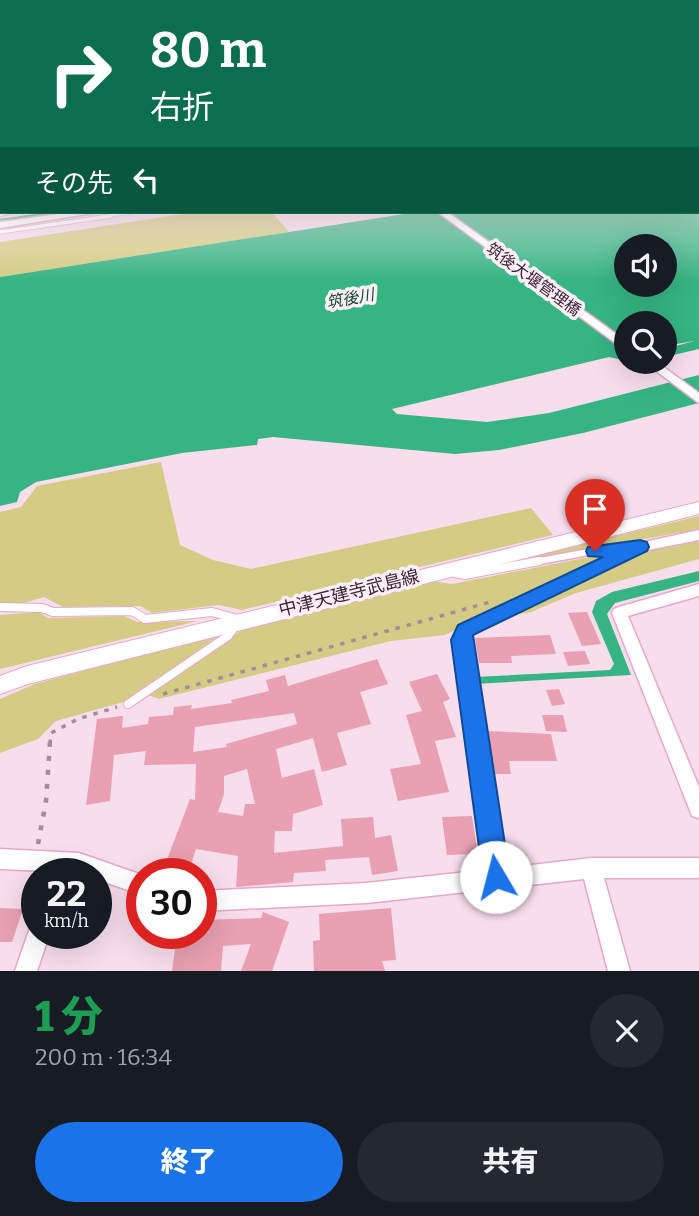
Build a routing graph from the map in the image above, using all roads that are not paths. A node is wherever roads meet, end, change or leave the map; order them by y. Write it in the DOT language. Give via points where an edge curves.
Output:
graph roads {
  1 [pos="80,214"];
  2 [pos="122,214"];
  3 [pos="445,214"];
  4 [pos="0,225"];
  5 [pos="0,232"];
  6 [pos="614,337"];
  7 [pos="666,374"];
  8 [pos="699,398"];
  9 [pos="699,508"];
  10 [pos="699,535"];
  11 [pos="640,547"];
  12 [pos="439,571"];
  13 [pos="699,590"];
  14 [pos="0,607"];
  15 [pos="240,620"];
  16 [pos="0,685"];
  17 [pos="128,704"];
  18 [pos="699,809"];
  19 [pos="0,859"];
  20 [pos="21,860"];
  21 [pos="591,868"];
  22 [pos="699,868"];
  23 [pos="496,877"];
  24 [pos="217,900"];
  25 [pos="34,949"];
  26 [pos="26,971"];
  27 [pos="619,971"];
  1 -- 4 [label="highway"];
  2 -- 5 [label="lane"];
  3 -- 6 [label="street, 筑後大堰管理橋"];
  7 -- 8 [label="street"];
  9 -- 12 [label="main road, 中津天建寺武島線"];
  10 -- 11 [label="street"];
  11 -- 12 [label="lane" via="621,546 465,575"];
  11 -- 23 [label="street" via="465,630 461,640"];
  12 -- 15 [label="main road, 中津天建寺武島線"];
  13 -- 18 [label="street" via="619,613"];
  14 -- 15 [label="lane" via="132,611 145,619 212,612"];
  15 -- 16 [label="main road, 中津天建寺武島線"];
  15 -- 17 [label="lane" via="228,636"];
  19 -- 20 [label="street"];
  21 -- 22 [label="street"];
  21 -- 23 [label="street"];
  21 -- 27 [label="street"];
  23 -- 24 [label="street" via="366,893"];
  25 -- 26 [label="street"];
}
